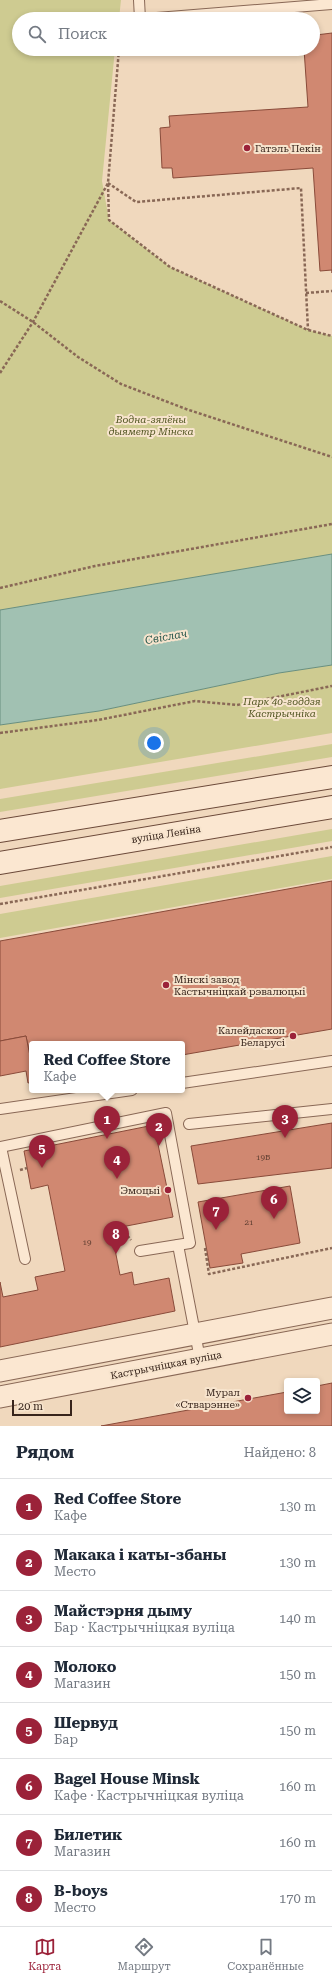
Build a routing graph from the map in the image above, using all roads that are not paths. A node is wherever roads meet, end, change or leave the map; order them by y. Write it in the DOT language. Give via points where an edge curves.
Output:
graph roads {
  1 [pos="139,0"];
  2 [pos="332,4"];
  3 [pos="140,12"];
  4 [pos="232,12"];
  5 [pos="332,777"];
  6 [pos="332,807"];
  7 [pos="0,831"];
  8 [pos="0,863"];
  9 [pos="332,1061"];
  10 [pos="185,1083"];
  11 [pos="111,1093"];
  12 [pos="0,1109"];
  13 [pos="332,1109"];
  14 [pos="189,1124"];
  15 [pos="0,1147"];
  16 [pos="178,1245"];
  17 [pos="140,1251"];
  18 [pos="25,1259"];
  19 [pos="332,1308"];
  20 [pos="196,1333"];
  21 [pos="332,1334"];
  22 [pos="200,1359"];
  23 [pos="0,1371"];
  24 [pos="0,1397"];
  1 -- 3 [label="lane"];
  2 -- 4 [label="lane"];
  5 -- 7 [label="main road"];
  6 -- 8 [label="main road, вуліца Леніна"];
  9 -- 10 [label="lane"];
  11 -- 12 [label="lane"];
  13 -- 14 [label="lane"];
  15 -- 16 [label="lane" via="166,1113 190,1243"];
  15 -- 18 [label="lane"];
  16 -- 17 [label="lane"];
  16 -- 20 [label="lane"];
  19 -- 20 [label="street"];
  20 -- 22 [label="lane"];
  20 -- 23 [label="street"];
  21 -- 22 [label="street, Кастрычніцкая вуліца"];
  22 -- 24 [label="street, Кастрычніцкая вуліца"];
}
